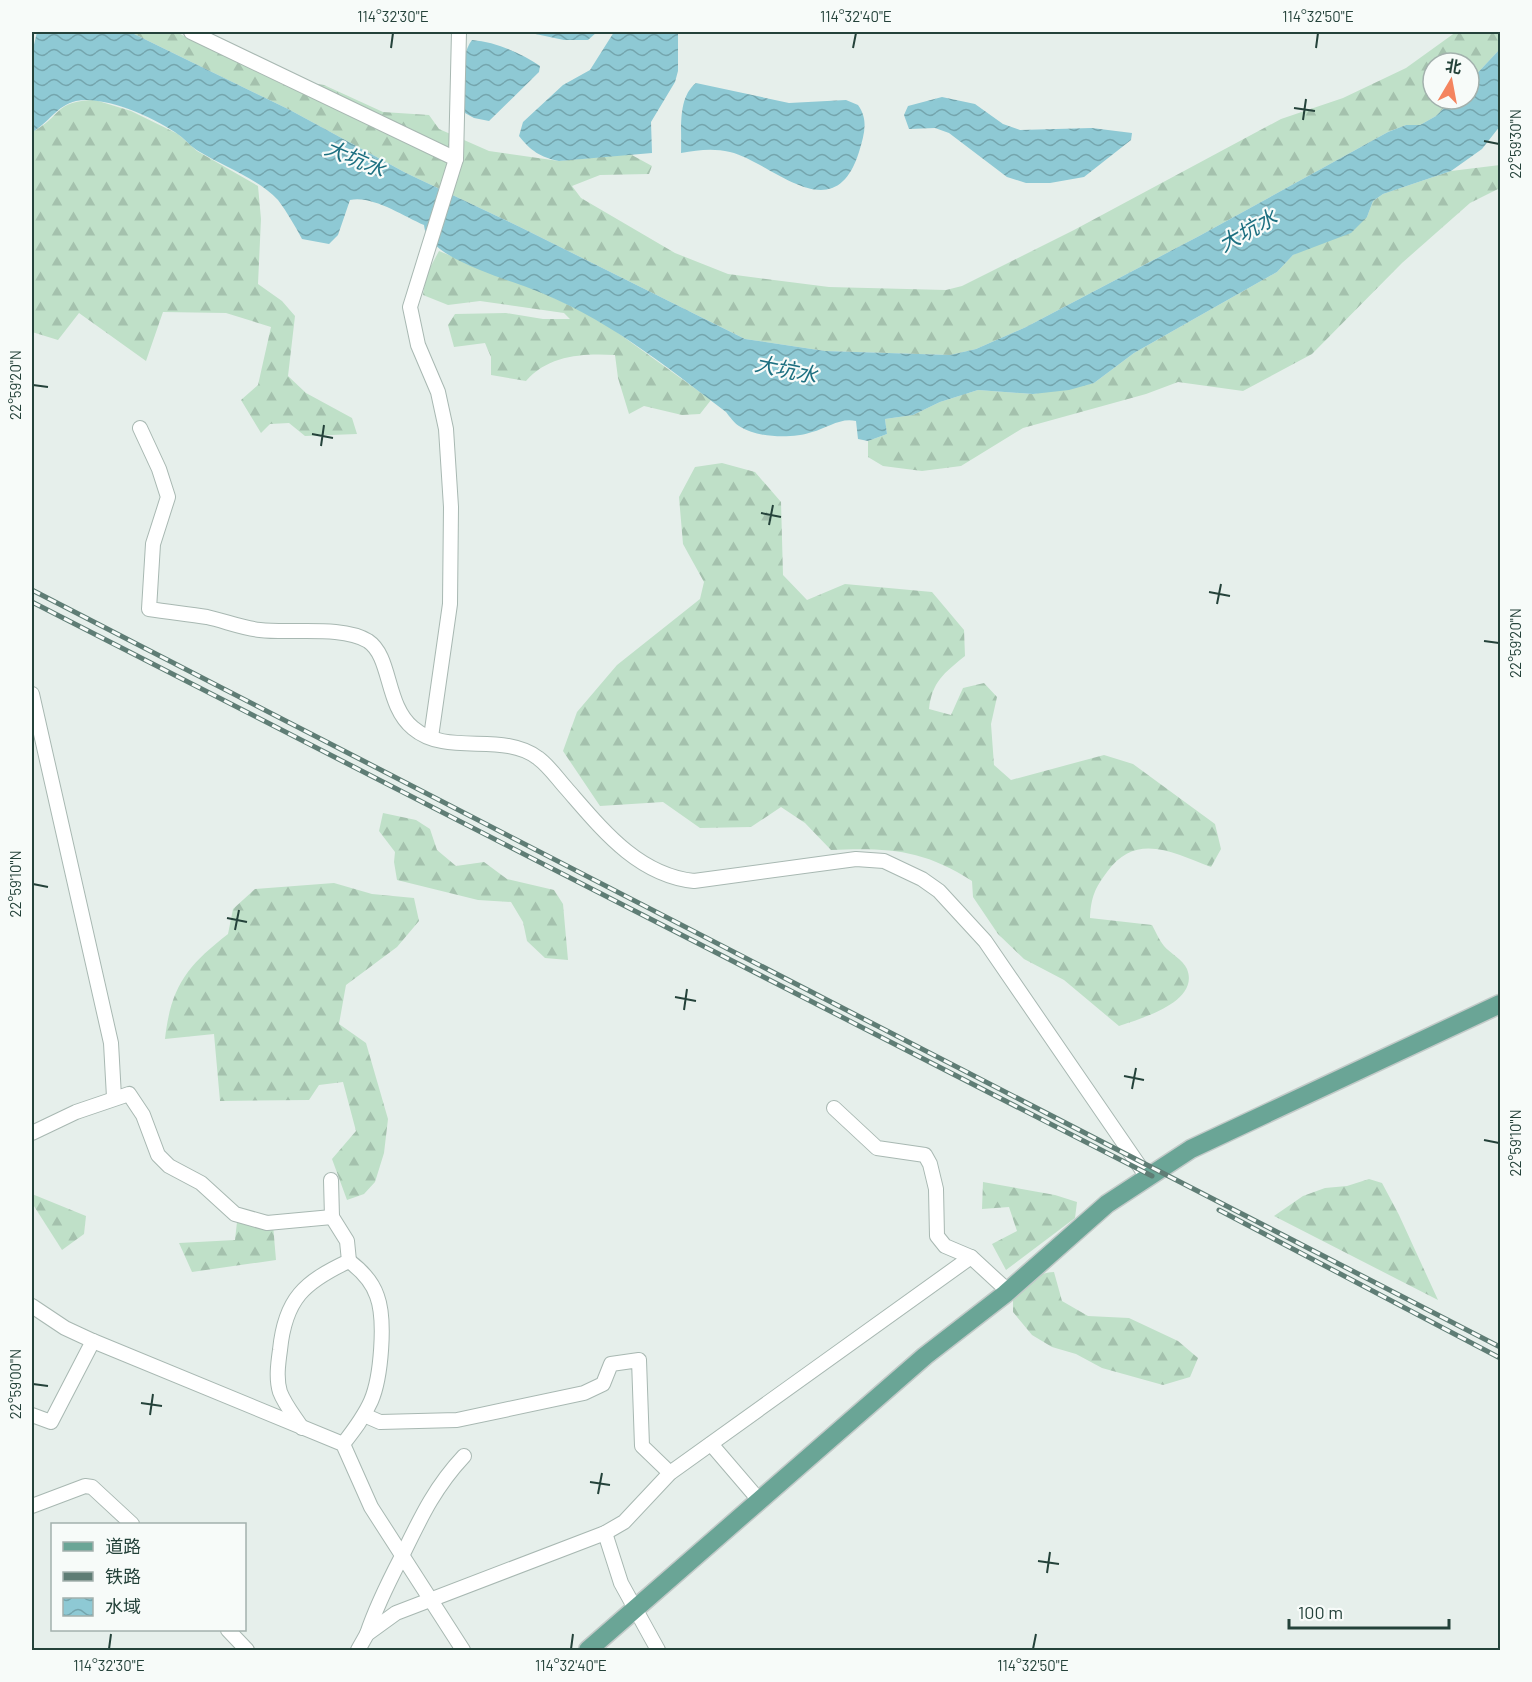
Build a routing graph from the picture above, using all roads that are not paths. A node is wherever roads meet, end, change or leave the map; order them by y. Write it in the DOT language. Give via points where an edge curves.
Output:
graph roads {
  1 [pos="191,32"];
  2 [pos="459,32"];
  3 [pos="454,166"];
  4 [pos="140,428"];
  5 [pos="32,694"];
  6 [pos="431,737"];
  7 [pos="1500,1004"];
  8 [pos="114,1097"];
  9 [pos="834,1108"];
  10 [pos="32,1133"];
  11 [pos="1147,1177"];
  12 [pos="331,1180"];
  13 [pos="333,1216"];
  14 [pos="971,1257"];
  15 [pos="349,1261"];
  16 [pos="1008,1291"];
  17 [pos="32,1306"];
  18 [pos="93,1341"];
  19 [pos="32,1415"];
  20 [pos="363,1415"];
  21 [pos="302,1428"];
  22 [pos="343,1444"];
  23 [pos="711,1444"];
  24 [pos="464,1456"];
  25 [pos="670,1473"];
  26 [pos="759,1500"];
  27 [pos="32,1506"];
  28 [pos="131,1523"];
  29 [pos="605,1533"];
  30 [pos="402,1555"];
  31 [pos="431,1600"];
  32 [pos="636,1609"];
  33 [pos="230,1631"];
  34 [pos="367,1634"];
  35 [pos="247,1650"];
  36 [pos="358,1650"];
  37 [pos="463,1650"];
  38 [pos="588,1650"];
  39 [pos="658,1650"];
  1 -- 3 [label="street"];
  2 -- 3 [label="street"];
  3 -- 6 [label="street" via="410,307 418,345 438,392 446,429 451,507 450,604"];
  4 -- 6 [label="street" via="168,497 153,544 149,609 208,617 260,630 351,635 367,641 382,657 390,692 403,717 413,729"];
  5 -- 8 [label="street" via="111,1043"];
  6 -- 11 [label="street" via="516,747 537,757 611,838 649,868 675,879 694,881 856,859 884,861 922,879 939,891 985,941"];
  7 -- 11 [label="main road" via="1191,1149"];
  8 -- 10 [label="street"];
  8 -- 13 [label="street" via="129,1094 143,1115 158,1155 169,1166 201,1183 235,1214 267,1223"];
  9 -- 14 [label="street" via="877,1148 925,1155 936,1189 937,1236 945,1246"];
  11 -- 16 [label="main road" via="1107,1204"];
  12 -- 13 [label="street"];
  13 -- 15 [label="street" via="346,1241"];
  14 -- 16 [label="street"];
  14 -- 23 [label="street"];
  15 -- 20 [label="street" via="369,1280 381,1313 379,1364 372,1399"];
  15 -- 21 [label="street" via="320,1274 303,1288 285,1319 278,1371 280,1392"];
  16 -- 26 [label="main road" via="925,1356"];
  17 -- 18 [label="street"];
  18 -- 19 [label="street" via="51,1422"];
  18 -- 21 [label="street"];
  20 -- 22 [label="street"];
  20 -- 25 [label="street" via="380,1422 457,1419 584,1393 603,1384 611,1364 639,1360 642,1446"];
  21 -- 22 [label="street"];
  22 -- 30 [label="street" via="371,1507"];
  23 -- 25 [label="street"];
  23 -- 26 [label="street"];
  24 -- 30 [label="street" via="441,1481"];
  25 -- 29 [label="street" via="624,1522"];
  26 -- 32 [label="main road"];
  27 -- 28 [label="street" via="92,1486"];
  29 -- 31 [label="street"];
  29 -- 32 [label="street" via="621,1583"];
  30 -- 31 [label="street"];
  30 -- 34 [label="street" via="377,1604"];
  31 -- 34 [label="street" via="396,1613"];
  31 -- 37 [label="street"];
  32 -- 38 [label="main road"];
  32 -- 39 [label="street"];
  33 -- 35 [label="street"];
  34 -- 36 [label="street"];
}
